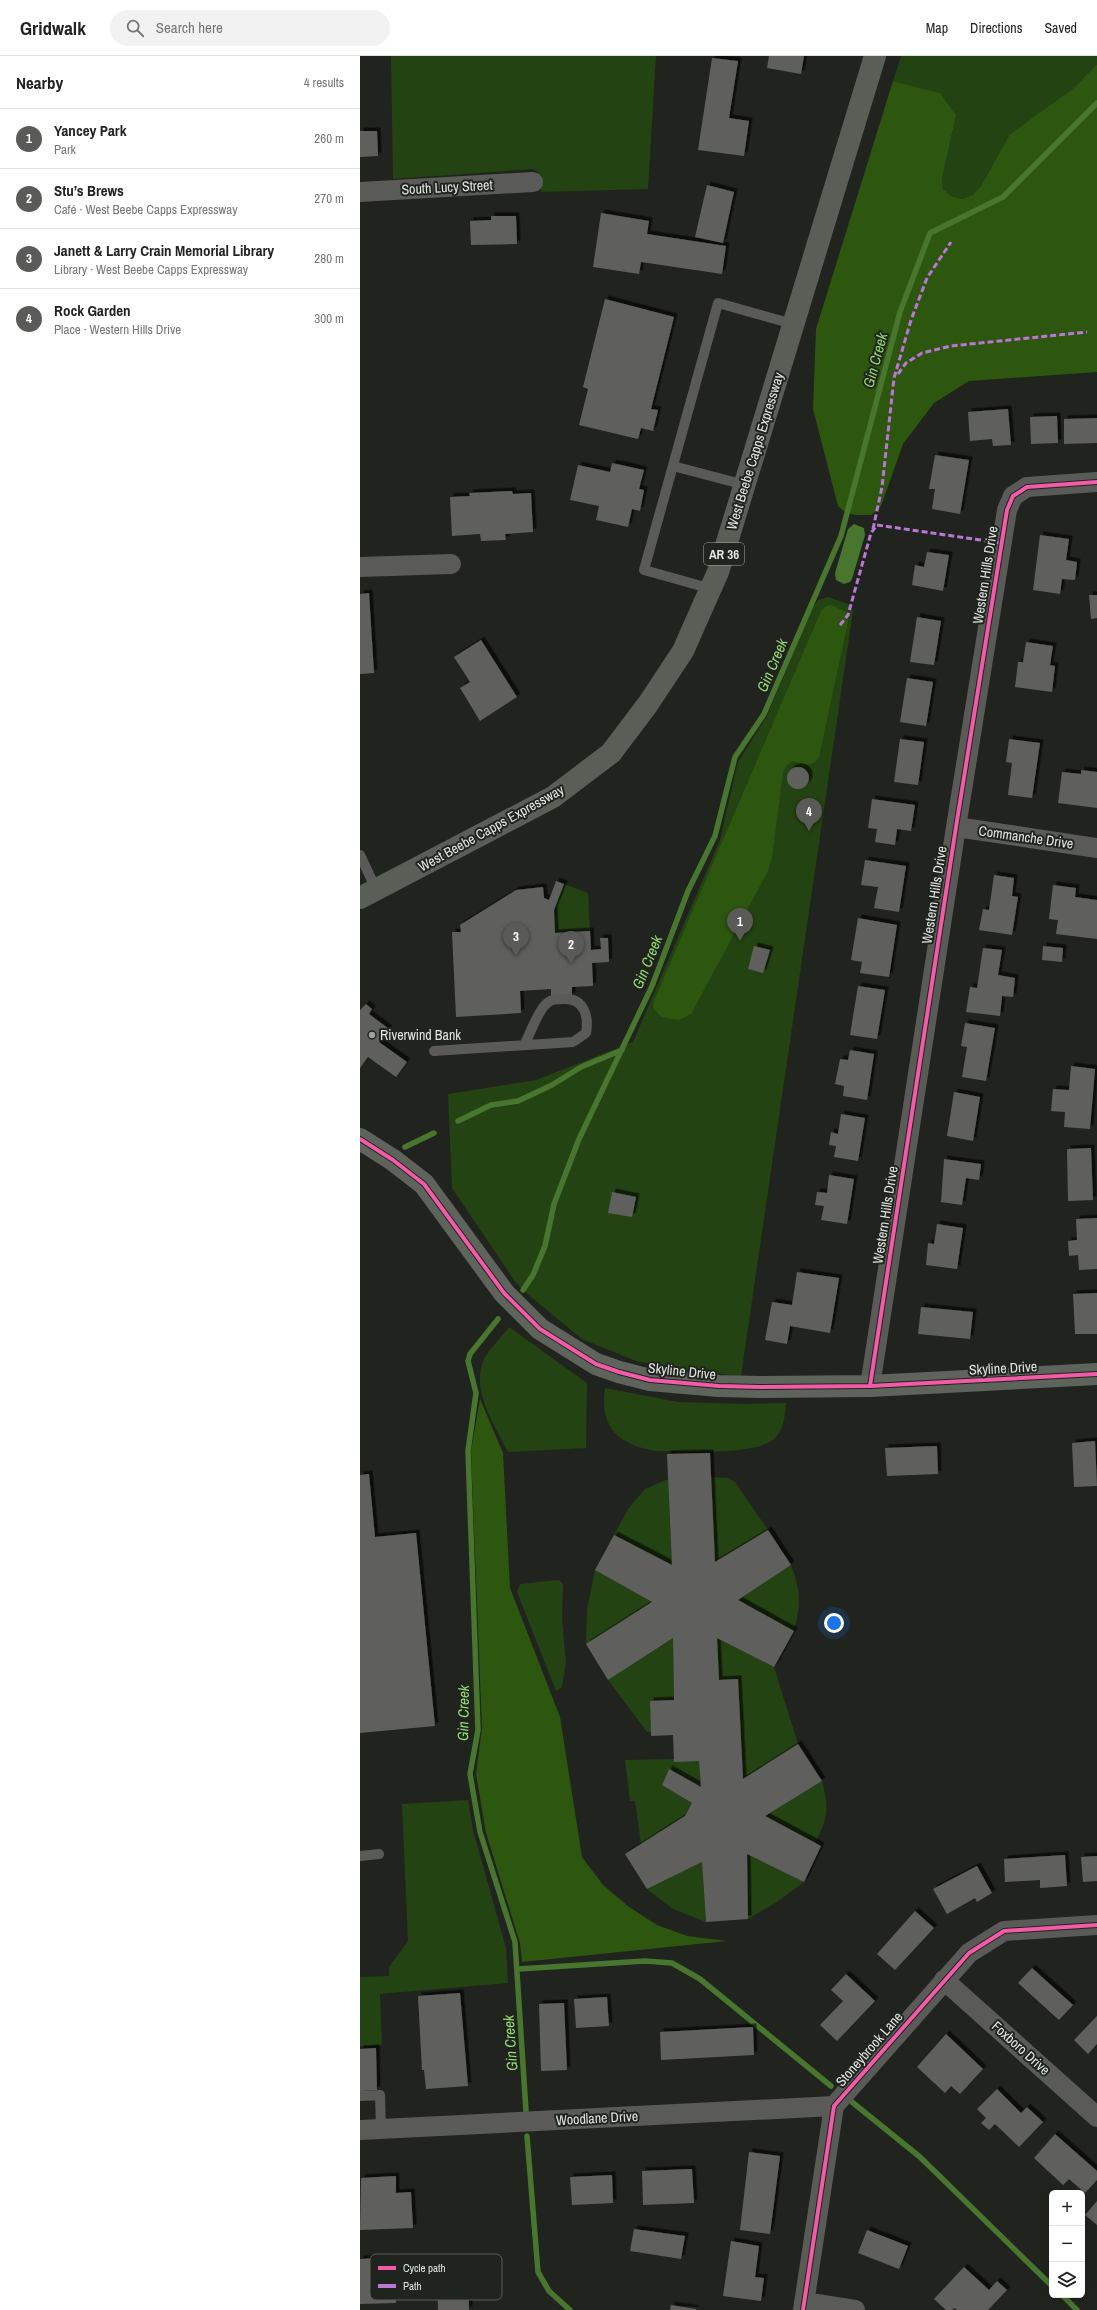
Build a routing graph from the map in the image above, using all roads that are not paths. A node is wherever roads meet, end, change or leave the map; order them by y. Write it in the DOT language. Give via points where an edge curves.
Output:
graph roads {
  1 [pos="875,56"];
  2 [pos="533,182"];
  3 [pos="360,192"];
  4 [pos="793,324"];
  5 [pos="673,466"];
  6 [pos="1097,482"];
  7 [pos="745,485"];
  8 [pos="451,564"];
  9 [pos="360,567"];
  10 [pos="712,589"];
  11 [pos="956,827"];
  12 [pos="1097,848"];
  13 [pos="360,855"];
  14 [pos="368,894"];
  15 [pos="524,1045"];
  16 [pos="434,1051"];
  17 [pos="360,1139"];
  18 [pos="1097,1374"];
  19 [pos="870,1386"];
  20 [pos="379,1854"];
  21 [pos="360,1856"];
  22 [pos="1097,1925"];
  23 [pos="944,1980"];
  24 [pos="360,2096"];
  25 [pos="834,2106"];
  26 [pos="1097,2117"];
  27 [pos="382,2129"];
  28 [pos="360,2130"];
  29 [pos="803,2306"];
  30 [pos="855,2310"];
  1 -- 4 [label="main road, West Beebe Capps Expressway / AR 36"];
  2 -- 3 [label="street, South Lucy Street"];
  4 -- 5 [label="lane" via="718,303"];
  4 -- 7 [label="main road, West Beebe Capps Expressway / AR 36"];
  5 -- 7 [label="lane"];
  5 -- 10 [label="lane" via="644,570"];
  6 -- 11 [label="street, Western Hills Drive" via="1027,487 1013,496 1003,526"];
  7 -- 10 [label="main road, West Beebe Capps Expressway / AR 36"];
  8 -- 9 [label="street"];
  10 -- 14 [label="main road, West Beebe Capps Expressway / AR 36" via="683,651 611,753 553,797"];
  11 -- 12 [label="street, Commanche Drive"];
  11 -- 19 [label="street, Western Hills Drive"];
  13 -- 14 [label="lane"];
  15 -- 15 [label="lane" via="574,1042 586,1033 588,1016 579,1002 570,999 554,1000 546,1004"];
  15 -- 16 [label="lane"];
  17 -- 19 [label="street, Skyline Drive" via="424,1184 516,1306 540,1329 596,1364 650,1380 719,1386"];
  18 -- 19 [label="street, Skyline Drive"];
  20 -- 21 [label="lane"];
  22 -- 23 [label="street, Stoneybrook Lane" via="1004,1931 969,1953"];
  23 -- 25 [label="street, Stoneybrook Lane"];
  23 -- 26 [label="street, Foxboro Drive"];
  24 -- 27 [label="lane" via="380,2095"];
  25 -- 27 [label="street, Woodlane Drive"];
  25 -- 29 [label="street, Stoneybrook Lane"];
  27 -- 28 [label="street, Woodlane Drive"];
  29 -- 30 [label="street"];
}
